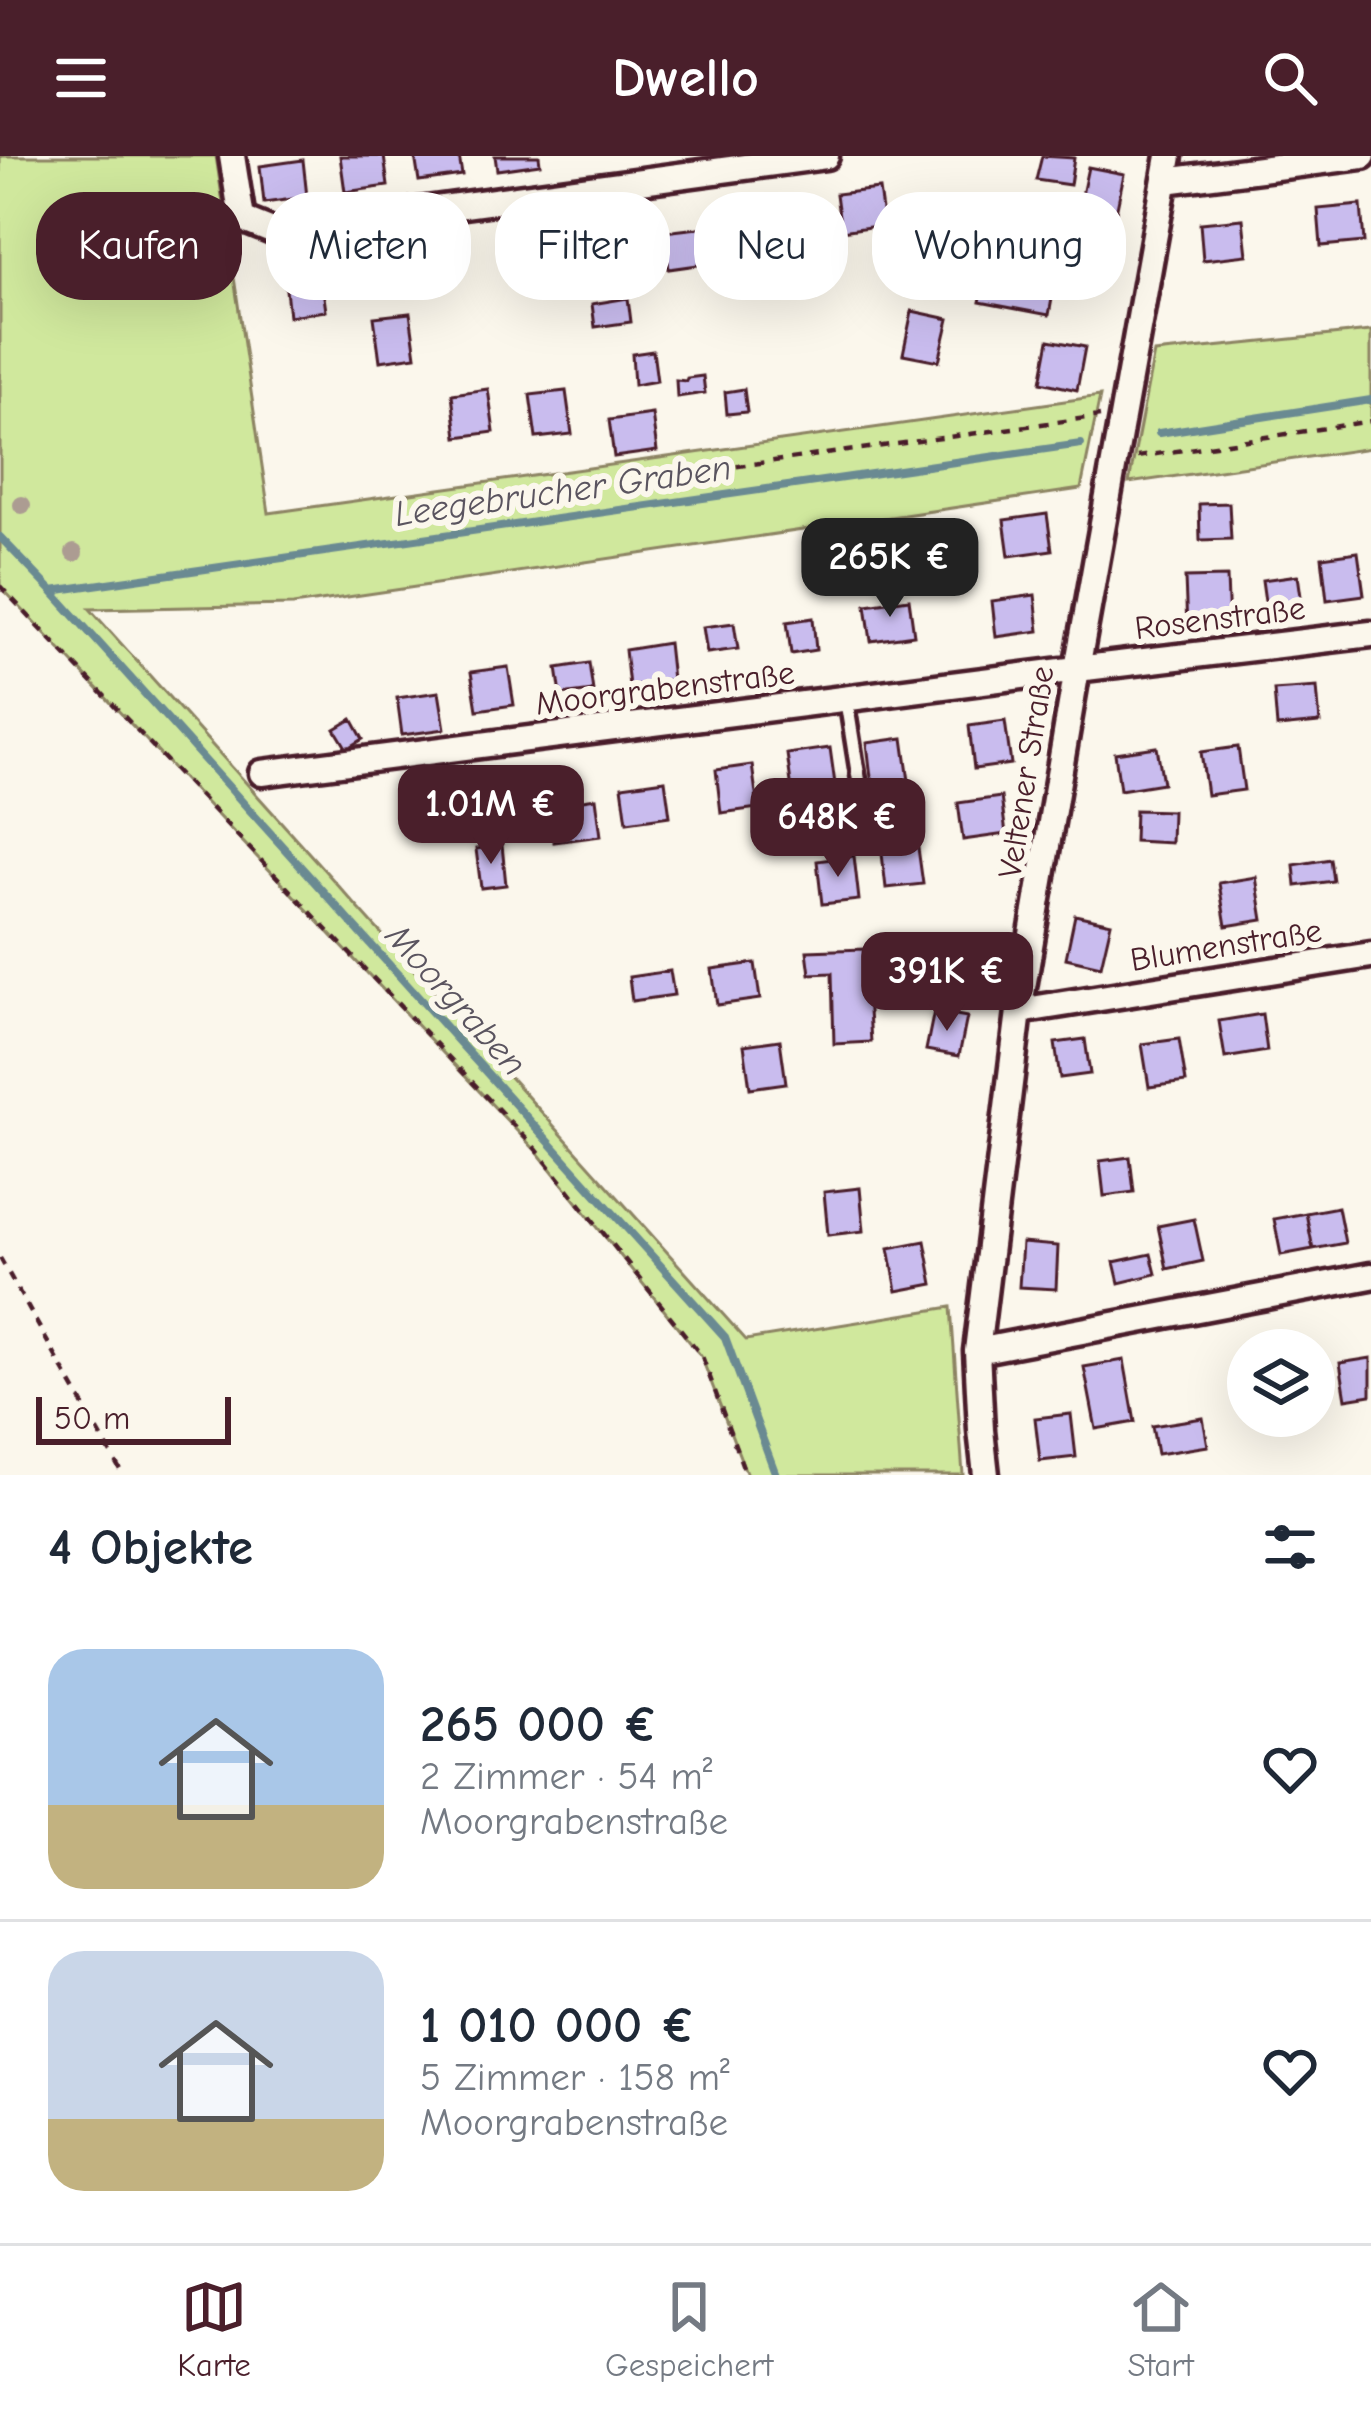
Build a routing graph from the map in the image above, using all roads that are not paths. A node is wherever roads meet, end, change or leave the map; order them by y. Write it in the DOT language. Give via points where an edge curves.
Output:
graph roads {
  1 [pos="232,156"];
  2 [pos="826,156"];
  3 [pos="1363,156"];
  4 [pos="1167,168"];
  5 [pos="1371,634"];
  6 [pos="1076,669"];
  7 [pos="846,698"];
  8 [pos="262,773"];
  9 [pos="869,843"];
  10 [pos="1371,956"];
  11 [pos="1019,1011"];
  12 [pos="1371,1276"];
  13 [pos="977,1351"];
  14 [pos="986,1475"];
  1 -- 2 [label="street" via="242,219 272,231"];
  3 -- 4 [label="street"];
  4 -- 6 [label="street, Veltener Straße"];
  5 -- 6 [label="street, Rosenstraße"];
  6 -- 7 [label="street, Moorgrabenstraße"];
  6 -- 11 [label="street, Veltener Straße"];
  7 -- 8 [label="street, Moorgrabenstraße"];
  7 -- 9 [label="lane"];
  10 -- 11 [label="street, Blumenstraße"];
  11 -- 13 [label="street, Veltener Straße"];
  12 -- 13 [label="street"];
  13 -- 14 [label="street, Veltener Straße"];
}
